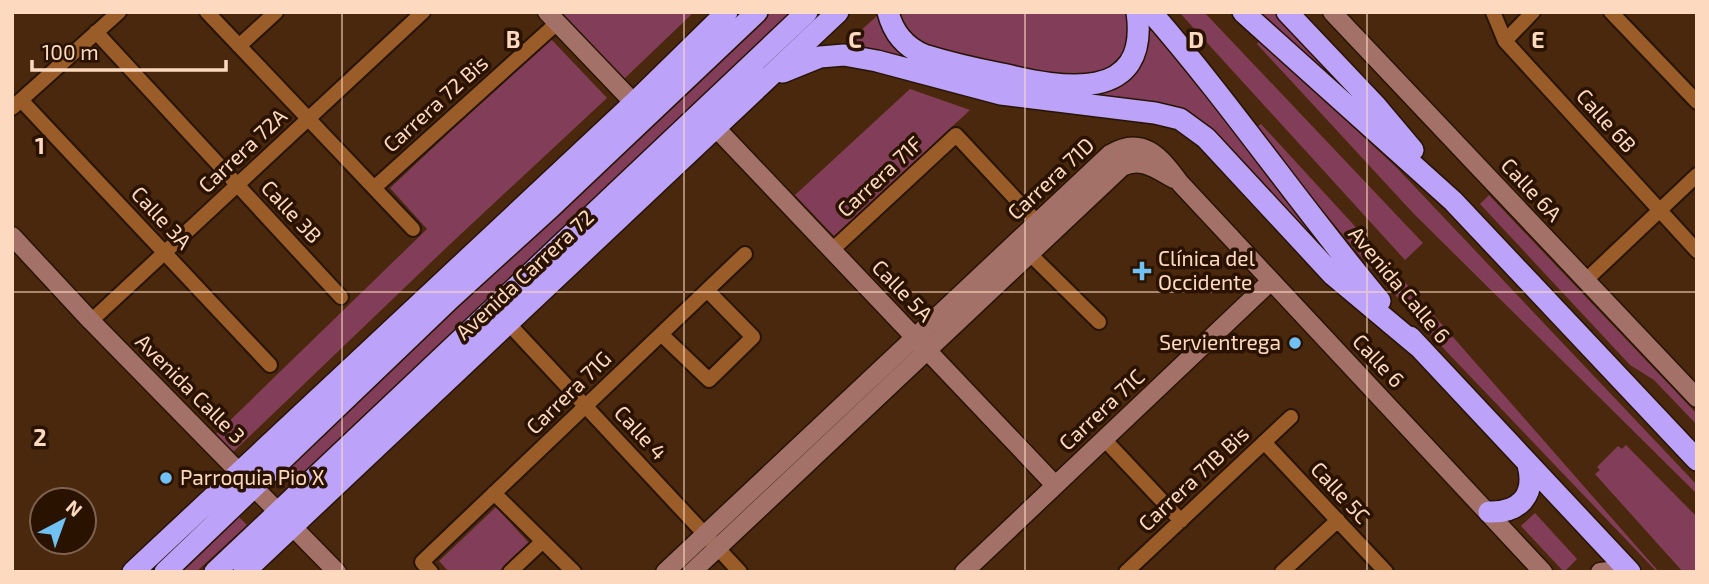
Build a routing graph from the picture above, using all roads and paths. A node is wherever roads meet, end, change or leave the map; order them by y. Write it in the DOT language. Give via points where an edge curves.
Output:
graph roads {
  1 [pos="119,12"];
  2 [pos="207,12"];
  3 [pos="276,12"];
  4 [pos="423,12"];
  5 [pos="727,12"];
  6 [pos="757,12"];
  7 [pos="807,12"];
  8 [pos="838,12"];
  9 [pos="888,12"];
  10 [pos="1137,12"];
  11 [pos="1151,12"];
  12 [pos="1243,12"];
  13 [pos="1287,12"];
  14 [pos="1332,12"];
  15 [pos="1493,12"];
  16 [pos="1533,12"];
  17 [pos="1611,12"];
  18 [pos="552,18"];
  19 [pos="96,32"];
  20 [pos="1505,41"];
  21 [pos="239,46"];
  22 [pos="692,47"];
  23 [pos="763,54"];
  24 [pos="768,79"];
  25 [pos="678,86"];
  26 [pos="634,103"];
  27 [pos="1697,103"];
  28 [pos="16,104"];
  29 [pos="308,119"];
  30 [pos="716,128"];
  31 [pos="1697,175"];
  32 [pos="1180,183"];
  33 [pos="237,185"];
  34 [pos="374,188"];
  35 [pos="1453,201"];
  36 [pos="1658,211"];
  37 [pos="1037,222"];
  38 [pos="413,229"];
  39 [pos="12,236"];
  40 [pos="832,250"];
  41 [pos="1697,251"];
  42 [pos="164,253"];
  43 [pos="745,254"];
  44 [pos="1030,254"];
  45 [pos="578,257"];
  46 [pos="1271,281"];
  47 [pos="1585,281"];
  48 [pos="512,290"];
  49 [pos="707,290"];
  50 [pos="341,297"];
  51 [pos="451,298"];
  52 [pos="91,321"];
  53 [pos="1100,322"];
  54 [pos="509,324"];
  55 [pos="395,326"];
  56 [pos="661,334"];
  57 [pos="921,344"];
  58 [pos="1419,347"];
  59 [pos="270,365"];
  60 [pos="1697,398"];
  61 [pos="585,406"];
  62 [pos="1651,411"];
  63 [pos="1291,417"];
  64 [pos="1104,439"];
  65 [pos="1697,439"];
  66 [pos="1264,442"];
  67 [pos="1697,460"];
  68 [pos="1528,465"];
  69 [pos="240,471"];
  70 [pos="1055,485"];
  71 [pos="255,487"];
  72 [pos="495,493"];
  73 [pos="1489,512"];
  74 [pos="286,518"];
  75 [pos="1338,520"];
  76 [pos="1181,521"];
  77 [pos="543,541"];
  78 [pos="711,541"];
  79 [pos="426,567"];
  80 [pos="1629,570"];
  81 [pos="133,572"];
  82 [pos="165,572"];
  83 [pos="215,572"];
  84 [pos="244,572"];
  85 [pos="337,572"];
  86 [pos="510,572"];
  87 [pos="574,572"];
  88 [pos="666,572"];
  89 [pos="692,572"];
  90 [pos="740,572"];
  91 [pos="964,572"];
  92 [pos="1126,572"];
  93 [pos="1282,572"];
  94 [pos="1386,572"];
  95 [pos="1543,572"];
  96 [pos="1600,572"];
  1 -- 19 [label="street"];
  2 -- 21 [label="street"];
  3 -- 21 [label="street"];
  4 -- 29 [label="street, Carrera 72A"];
  5 -- 22 [label="highway"];
  6 -- 25 [label="highway, Avenida Carrera 72"];
  7 -- 23 [label="highway, Avenida Carrera 72"];
  8 -- 24 [label="highway, Avenida Carrera 72"];
  9 -- 10 [label="highway" via="893,29 916,52 1078,87 1107,80 1124,69 1138,41"];
  11 -- 58 [label="highway, Avenida Calle 6"];
  12 -- 35 [label="highway"];
  13 -- 35 [label="highway" via="1376,106"];
  14 -- 47 [label="street, Calle 6A"];
  15 -- 20 [label="street, Calle 6B"];
  16 -- 20 [label="street"];
  17 -- 27 [label="street"];
  18 -- 26 [label="street"];
  18 -- 34 [label="street, Carrera 72 Bis"];
  19 -- 28 [label="street"];
  19 -- 33 [label="street, Calle 3B"];
  20 -- 36 [label="street, Calle 6B"];
  21 -- 29 [label="street"];
  22 -- 25 [label="highway"];
  22 -- 26 [label="highway"];
  23 -- 30 [label="highway"];
  23 -- 48 [label="highway, Avenida Carrera 72"];
  24 -- 30 [label="highway, Avenida Carrera 72"];
  24 -- 58 [label="highway" via="820,57 844,55 1001,94 1180,119 1206,138 1333,275"];
  25 -- 51 [label="highway, Avenida Carrera 72"];
  26 -- 55 [label="highway"];
  28 -- 42 [label="street, Calle 3A"];
  29 -- 33 [label="street, Carrera 72A"];
  29 -- 34 [label="street"];
  30 -- 40 [label="street, Calle 5A"];
  30 -- 45 [label="highway, Avenida Carrera 72"];
  31 -- 36 [label="street"];
  32 -- 37 [label="street, Carrera 71D" via="1159,156 1126,146 1110,154"];
  32 -- 44 [label="street, Carrera 71D" via="1146,164 1127,165"];
  32 -- 46 [label="street, Calle 6"];
  33 -- 42 [label="street, Carrera 72A"];
  33 -- 50 [label="street, Calle 3B"];
  34 -- 38 [label="street"];
  35 -- 62 [label="highway"];
  36 -- 41 [label="street, Calle 6B"];
  36 -- 47 [label="street"];
  37 -- 40 [label="street, Carrera 71F" via="956,135"];
  37 -- 57 [label="street, Carrera 71D"];
  39 -- 52 [label="street, Avenida Calle 3"];
  40 -- 57 [label="street, Calle 5A"];
  42 -- 52 [label="street, Carrera 72A"];
  42 -- 59 [label="street, Calle 3A"];
  43 -- 49 [label="street, Carrera 71G"];
  44 -- 53 [label="street"];
  44 -- 57 [label="street, Carrera 71D"];
  45 -- 48 [label="highway"];
  45 -- 54 [label="highway, Avenida Carrera 72"];
  46 -- 64 [label="street, Carrera 71C"];
  46 -- 73 [label="street, Calle 6"];
  47 -- 60 [label="street, Calle 6A"];
  48 -- 74 [label="highway, Avenida Carrera 72"];
  49 -- 56 [label="street, Carrera 71G"];
  49 -- 56 [label="street" via="753,337 709,380"];
  51 -- 55 [label="highway"];
  51 -- 71 [label="highway, Avenida Carrera 72"];
  52 -- 69 [label="street, Avenida Calle 3"];
  54 -- 61 [label="street, Calle 4"];
  54 -- 74 [label="highway, Avenida Carrera 72"];
  55 -- 69 [label="highway"];
  56 -- 61 [label="street, Carrera 71G"];
  57 -- 70 [label="street, Calle 5A"];
  57 -- 78 [label="street, Carrera 71D"];
  58 -- 68 [label="highway, Avenida Calle 6"];
  61 -- 72 [label="street, Carrera 71G"];
  61 -- 78 [label="street, Calle 4"];
  62 -- 65 [label="highway"];
  62 -- 67 [label="highway"];
  63 -- 66 [label="street, Carrera 71B Bis"];
  64 -- 70 [label="street, Carrera 71C"];
  64 -- 76 [label="street"];
  66 -- 75 [label="street, Calle 5C"];
  66 -- 76 [label="street, Carrera 71B Bis"];
  68 -- 73 [label="highway" via="1531,481 1527,496 1511,510"];
  68 -- 80 [label="highway, Avenida Calle 6"];
  69 -- 71 [label="street, Avenida Calle 3"];
  69 -- 81 [label="highway"];
  70 -- 91 [label="street, Carrera 71C"];
  71 -- 74 [label="street, Avenida Calle 3"];
  71 -- 82 [label="highway, Avenida Carrera 72"];
  72 -- 77 [label="street"];
  72 -- 79 [label="street, Carrera 71G"];
  73 -- 95 [label="street, Calle 6"];
  74 -- 83 [label="highway, Avenida Carrera 72"];
  74 -- 84 [label="highway, Avenida Carrera 72"];
  74 -- 85 [label="street, Avenida Calle 3"];
  75 -- 93 [label="street"];
  75 -- 94 [label="street, Calle 5C"];
  76 -- 92 [label="street, Carrera 71B Bis"];
  77 -- 86 [label="street"];
  77 -- 87 [label="street"];
  78 -- 88 [label="street, Carrera 71D"];
  78 -- 89 [label="street, Carrera 71D"];
  78 -- 90 [label="street, Calle 4"];
  80 -- 96 [label="street"];
}
